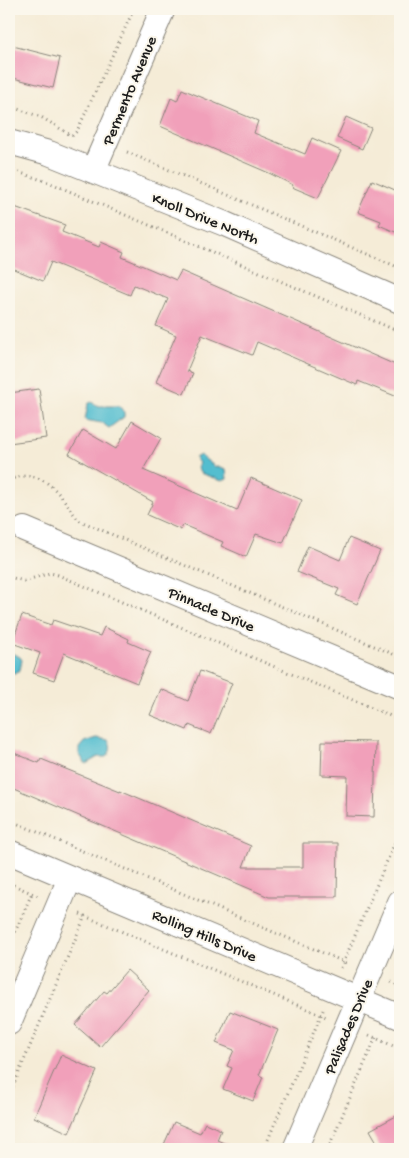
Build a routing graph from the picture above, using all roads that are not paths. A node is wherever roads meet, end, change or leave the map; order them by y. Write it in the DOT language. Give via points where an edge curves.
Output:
graph roads {
  1 [pos="163,9"];
  2 [pos="9,142"];
  3 [pos="93,171"];
  4 [pos="400,301"];
  5 [pos="24,529"];
  6 [pos="400,687"];
  7 [pos="9,852"];
  8 [pos="70,878"];
  9 [pos="400,902"];
  10 [pos="359,999"];
  11 [pos="394,1014"];
  12 [pos="9,1023"];
  13 [pos="295,1149"];
  1 -- 3 [label="street, Permento Avenue"];
  2 -- 3 [label="street, Knoll Drive North" via="49,153"];
  3 -- 4 [label="street, Knoll Drive North" via="225,224"];
  5 -- 6 [label="street, Pinnacle Drive"];
  7 -- 8 [label="street, Rolling Hills Drive"];
  8 -- 10 [label="street, Rolling Hills Drive"];
  8 -- 12 [label="street"];
  9 -- 10 [label="street, Palisades Drive"];
  10 -- 11 [label="street, Rolling Hills Drive"];
  10 -- 13 [label="street, Palisades Drive"];
}
